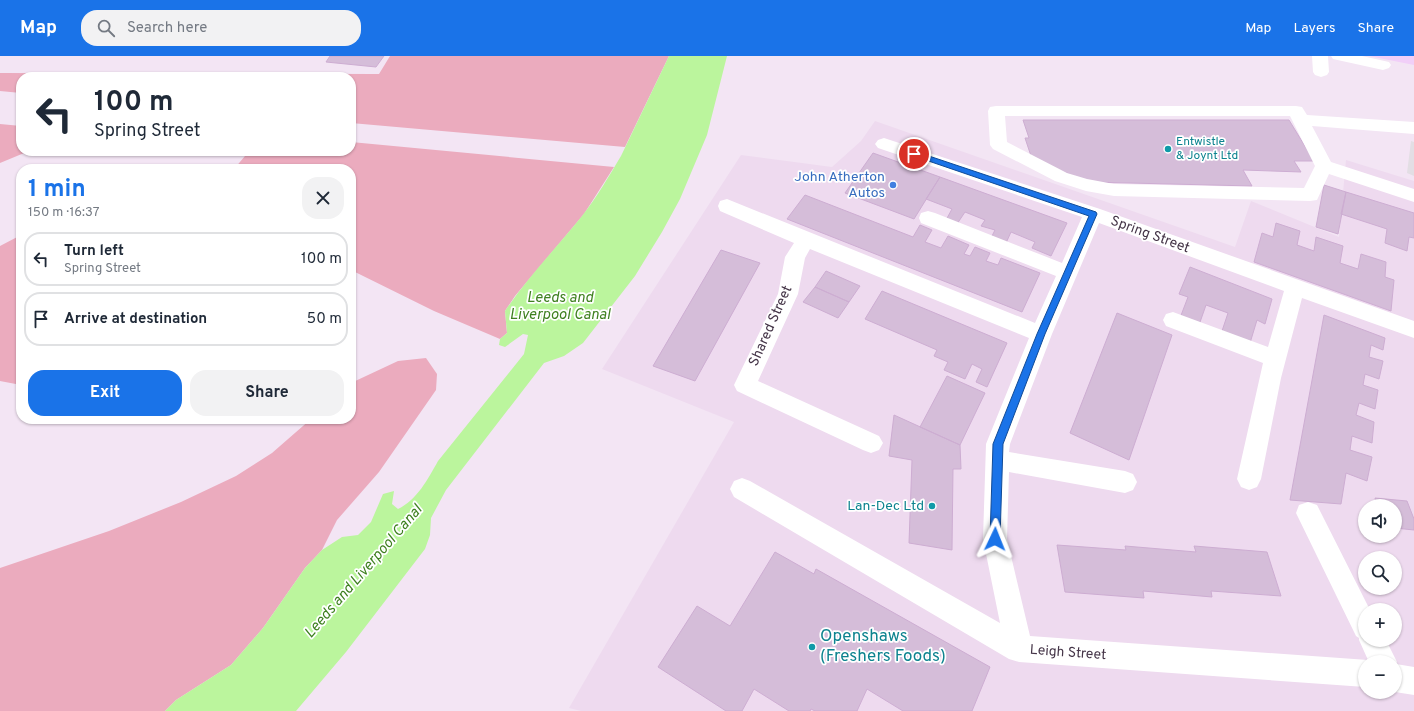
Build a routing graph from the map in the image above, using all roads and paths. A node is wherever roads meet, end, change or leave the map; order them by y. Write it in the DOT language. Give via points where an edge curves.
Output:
graph roads {
  1 [pos="1339,56"];
  2 [pos="1383,65"];
  3 [pos="1300,120"];
  4 [pos="1414,128"];
  5 [pos="884,144"];
  6 [pos="1324,166"];
  7 [pos="1414,196"];
  8 [pos="727,206"];
  9 [pos="1093,214"];
  10 [pos="928,218"];
  11 [pos="806,240"];
  12 [pos="1068,273"];
  13 [pos="1294,287"];
  14 [pos="1173,320"];
  15 [pos="1414,330"];
  16 [pos="1041,334"];
  17 [pos="1273,369"];
  18 [pos="871,443"];
  19 [pos="997,460"];
  20 [pos="1249,479"];
  21 [pos="1125,482"];
  22 [pos="742,489"];
  23 [pos="1308,513"];
  24 [pos="1358,613"];
  25 [pos="1019,649"];
  26 [pos="1358,673"];
  27 [pos="1402,679"];
  28 [pos="1414,681"];
  1 -- 2 [label="street"];
  3 -- 4 [label="street"];
  3 -- 6 [label="street"];
  3 -- 6 [label="street" via="1296,111 996,111 999,145 1061,177 1114,190 1310,196"];
  5 -- 9 [label="street, Spring Street"];
  6 -- 7 [label="street"];
  8 -- 11 [label="street"];
  9 -- 12 [label="street"];
  9 -- 13 [label="street, Spring Street"];
  10 -- 12 [label="street"];
  11 -- 16 [label="street"];
  11 -- 18 [label="street, Shared Street" via="795,257 788,294 745,385"];
  12 -- 16 [label="street"];
  13 -- 15 [label="street, Spring Street"];
  13 -- 17 [label="street"];
  14 -- 17 [label="street"];
  16 -- 19 [label="street" via="998,444"];
  17 -- 20 [label="street"];
  19 -- 21 [label="street"];
  19 -- 25 [label="street" via="995,539"];
  22 -- 25 [label="street, Leigh Street"];
  23 -- 24 [label="street"];
  25 -- 26 [label="street, Leigh Street"];
  27 -- 28 [label="street"];
}
